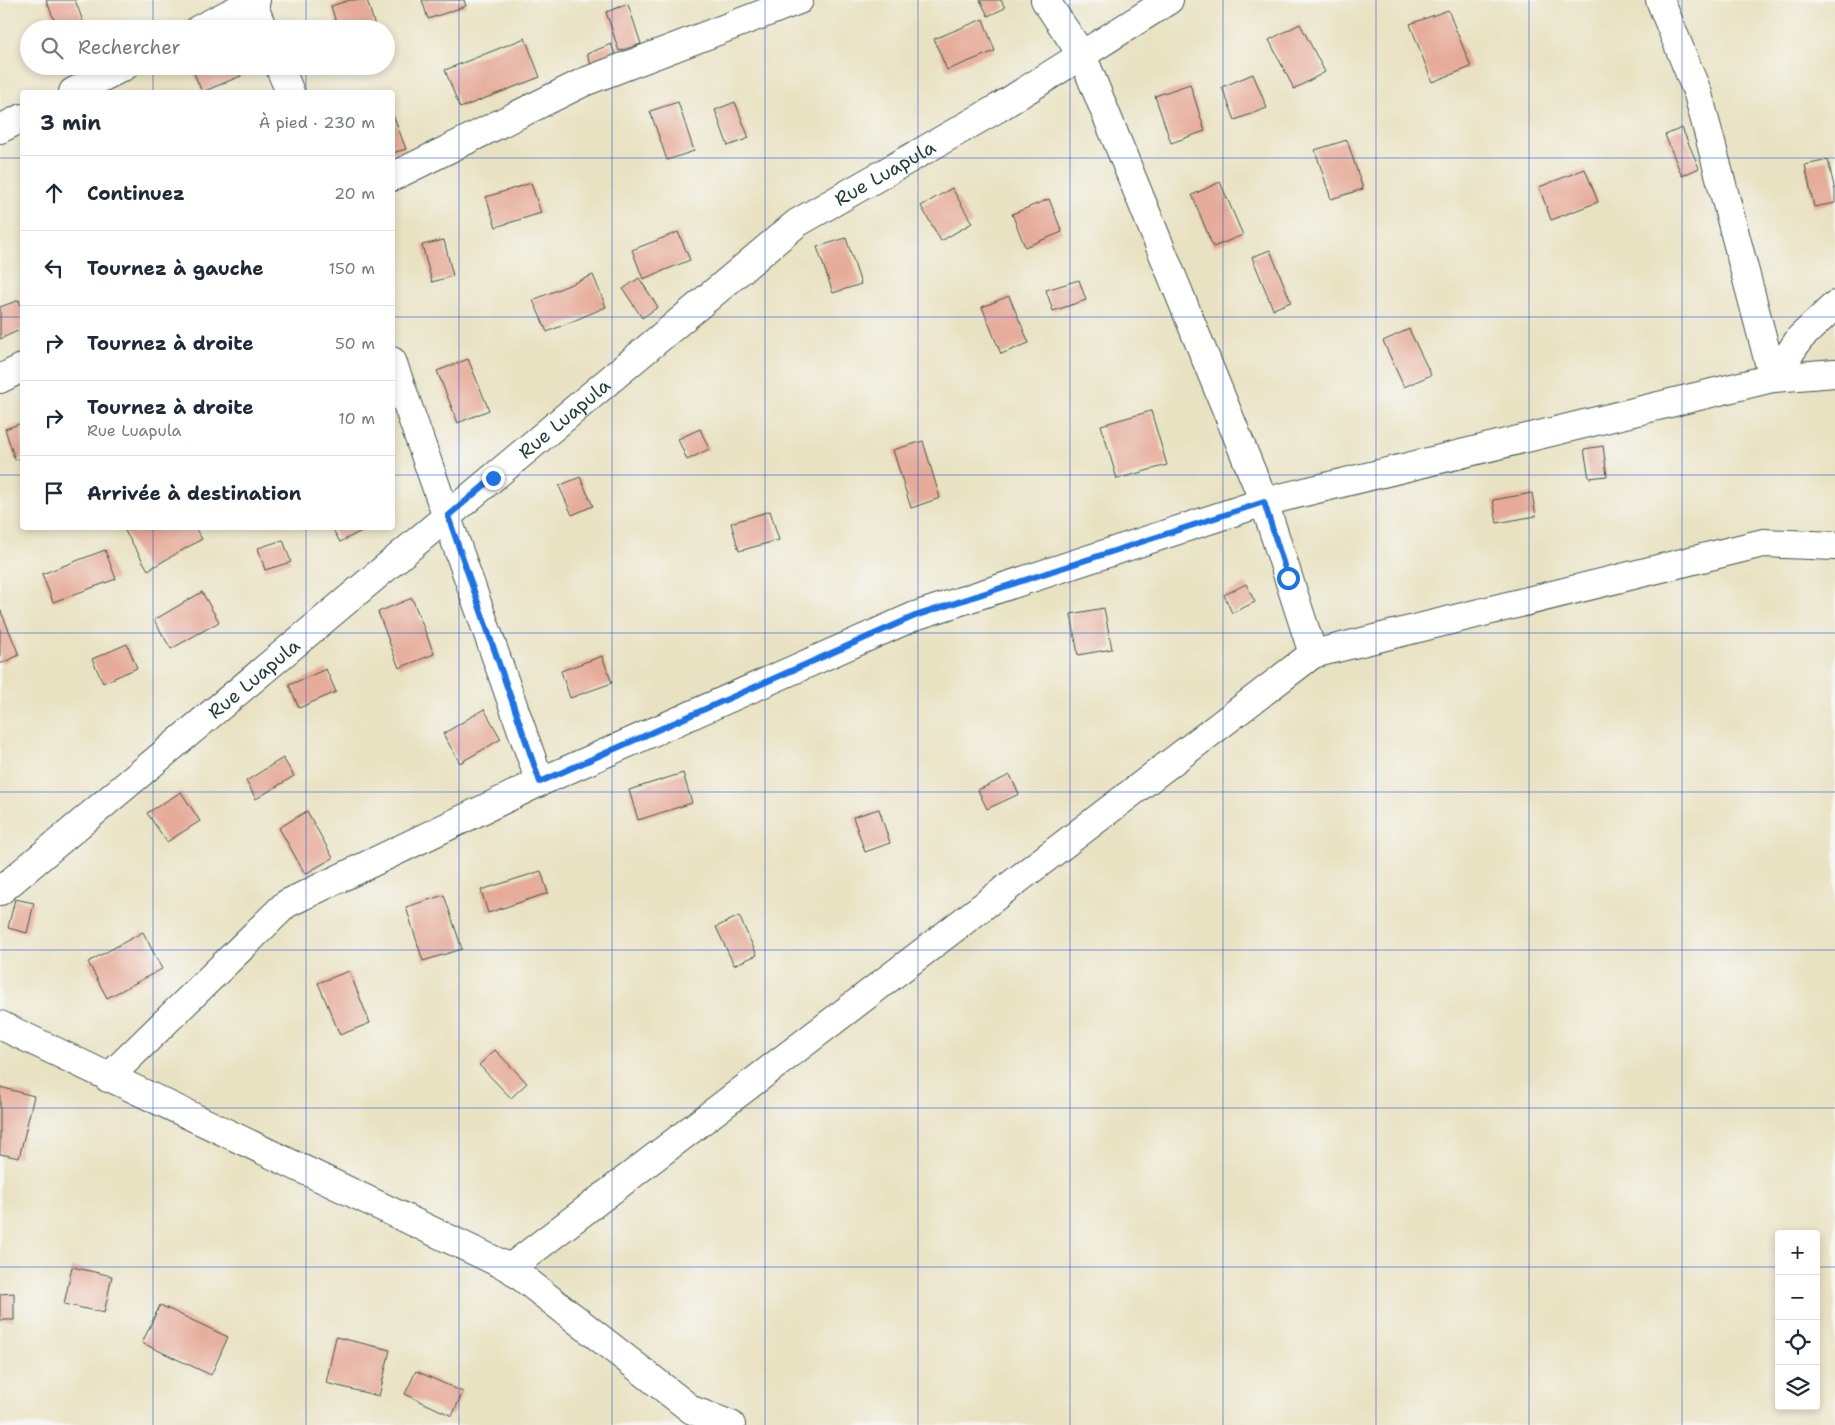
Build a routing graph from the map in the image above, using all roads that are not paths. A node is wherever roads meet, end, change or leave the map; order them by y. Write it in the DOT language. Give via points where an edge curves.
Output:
graph roads {
  1 [pos="799,0"];
  2 [pos="1046,0"];
  3 [pos="1169,0"];
  4 [pos="1660,0"];
  5 [pos="254,1"];
  6 [pos="217,20"];
  7 [pos="260,20"];
  8 [pos="1082,55"];
  9 [pos="107,75"];
  10 [pos="283,75"];
  11 [pos="77,90"];
  12 [pos="289,90"];
  13 [pos="20,119"];
  14 [pos="0,129"];
  15 [pos="395,176"];
  16 [pos="1835,304"];
  17 [pos="20,369"];
  18 [pos="395,369"];
  19 [pos="1835,373"];
  20 [pos="1773,378"];
  21 [pos="0,379"];
  22 [pos="1264,502"];
  23 [pos="448,516"];
  24 [pos="1835,546"];
  25 [pos="1313,654"];
  26 [pos="540,782"];
  27 [pos="0,891"];
  28 [pos="0,1026"];
  29 [pos="108,1078"];
  30 [pos="510,1268"];
  31 [pos="732,1425"];
  1 -- 15 [label="street" via="584,82"];
  2 -- 8 [label="street"];
  3 -- 8 [label="street, Rue Luapula"];
  4 -- 20 [label="street" via="1698,94"];
  5 -- 6 [label="street"];
  5 -- 7 [label="street"];
  8 -- 22 [label="street"];
  8 -- 23 [label="street, Rue Luapula" via="998,108 797,224"];
  9 -- 11 [label="street"];
  10 -- 12 [label="street"];
  13 -- 14 [label="street"];
  16 -- 20 [label="street" via="1800,338"];
  17 -- 21 [label="street"];
  18 -- 23 [label="street"];
  19 -- 20 [label="street"];
  20 -- 22 [label="street"];
  22 -- 25 [label="street"];
  22 -- 26 [label="street" via="915,616"];
  23 -- 26 [label="street"];
  23 -- 27 [label="street, Rue Luapula"];
  24 -- 25 [label="street" via="1763,543"];
  25 -- 30 [label="street"];
  26 -- 29 [label="street" via="286,904"];
  28 -- 29 [label="street"];
  29 -- 30 [label="street"];
  30 -- 31 [label="street" via="692,1410"];
}
